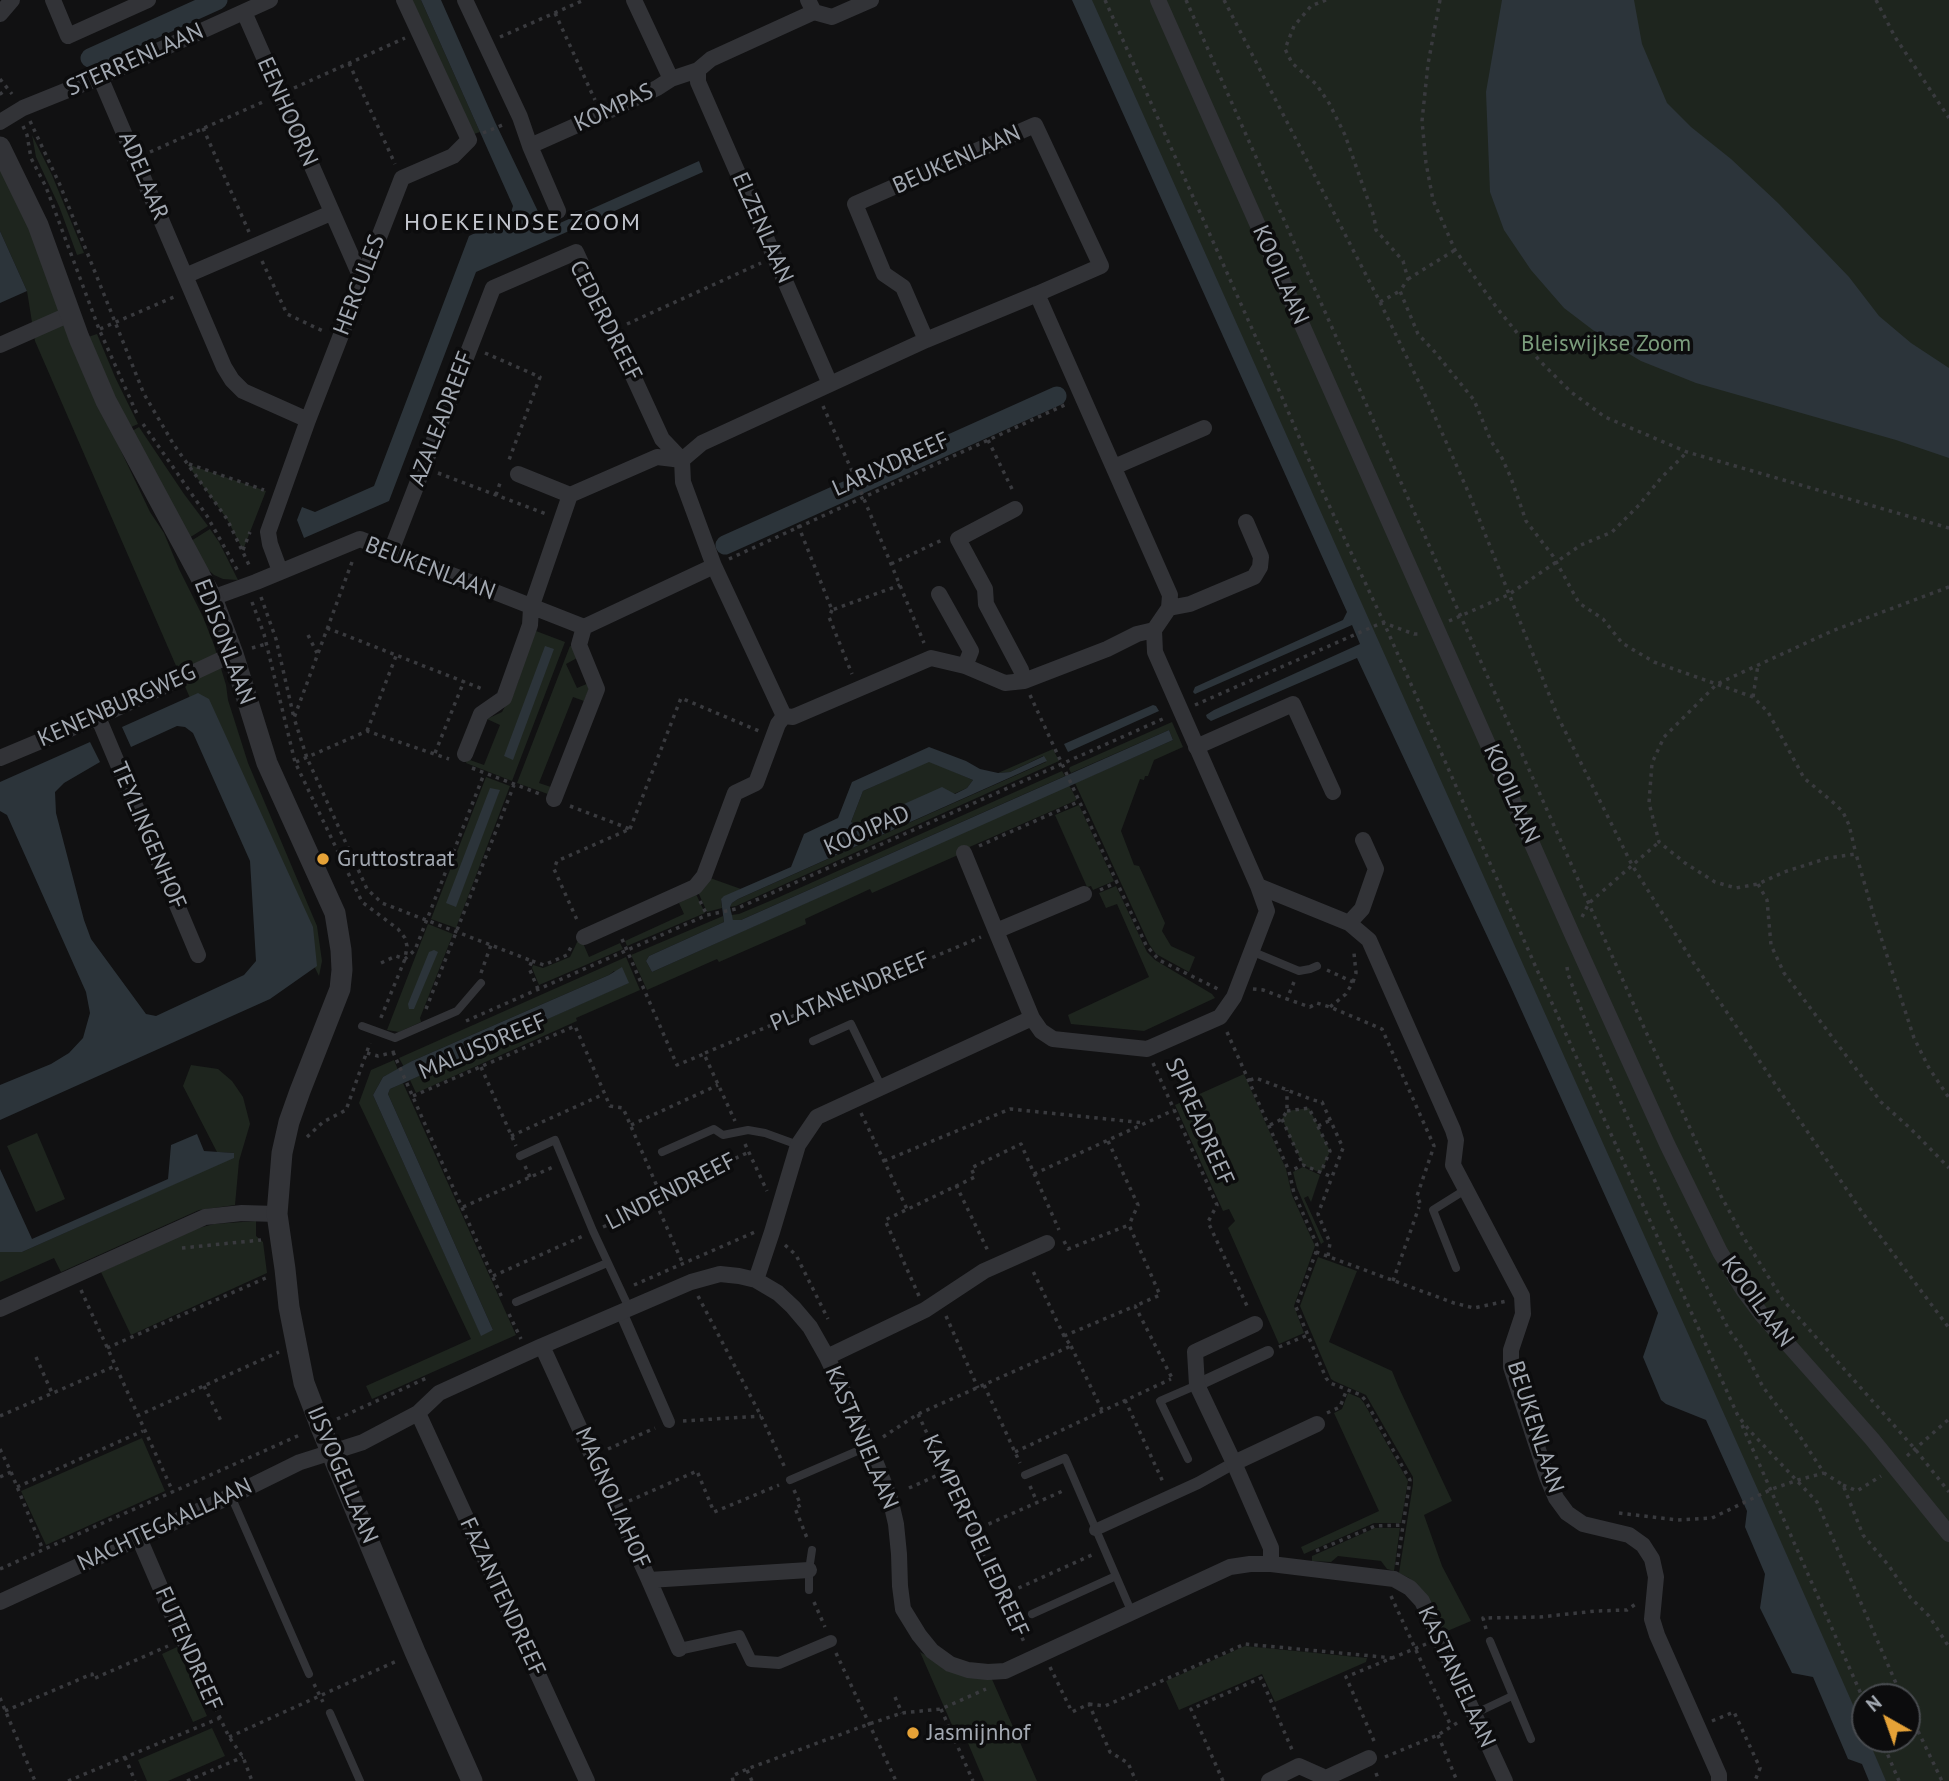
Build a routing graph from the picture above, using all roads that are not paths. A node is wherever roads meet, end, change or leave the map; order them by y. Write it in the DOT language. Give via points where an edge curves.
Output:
graph roads {
  1 [pos="12,0"];
  2 [pos="53,0"];
  3 [pos="270,0"];
  4 [pos="404,0"];
  5 [pos="466,0"];
  6 [pos="634,0"];
  7 [pos="871,0"];
  8 [pos="1158,0"];
  9 [pos="146,1"];
  10 [pos="811,6"];
  11 [pos="244,12"];
  12 [pos="0,14"];
  13 [pos="698,70"];
  14 [pos="100,77"];
  15 [pos="671,79"];
  16 [pos="0,122"];
  17 [pos="530,146"];
  18 [pos="0,147"];
  19 [pos="558,211"];
  20 [pos="331,213"];
  21 [pos="362,280"];
  22 [pos="188,283"];
  23 [pos="492,288"];
  24 [pos="1038,294"];
  25 [pos="70,314"];
  26 [pos="926,340"];
  27 [pos="0,345"];
  28 [pos="823,388"];
  29 [pos="308,420"];
  30 [pos="1204,428"];
  31 [pos="682,460"];
  32 [pos="1114,467"];
  33 [pos="511,473"];
  34 [pos="570,495"];
  35 [pos="1015,509"];
  36 [pos="1246,522"];
  37 [pos="391,551"];
  38 [pos="714,566"];
  39 [pos="280,571"];
  40 [pos="939,594"];
  41 [pos="212,598"];
  42 [pos="531,608"];
  43 [pos="1169,608"];
  44 [pos="584,627"];
  45 [pos="1154,631"];
  46 [pos="233,654"];
  47 [pos="965,666"];
  48 [pos="1024,681"];
  49 [pos="784,716"];
  50 [pos="98,717"];
  51 [pos="1196,747"];
  52 [pos="0,758"];
  53 [pos="460,759"];
  54 [pos="1333,792"];
  55 [pos="554,799"];
  56 [pos="1363,840"];
  57 [pos="964,853"];
  58 [pos="1258,886"];
  59 [pos="1084,894"];
  60 [pos="1349,923"];
  61 [pos="996,930"];
  62 [pos="582,933"];
  63 [pos="1251,951"];
  64 [pos="198,955"];
  65 [pos="1317,966"];
  66 [pos="481,984"];
  67 [pos="1032,1018"];
  68 [pos="362,1026"];
  69 [pos="813,1041"];
  70 [pos="882,1087"];
  71 [pos="798,1145"];
  72 [pos="662,1152"];
  73 [pos="282,1153"];
  74 [pos="520,1156"];
  75 [pos="1465,1190"];
  76 [pos="277,1214"];
  77 [pos="1055,1240"];
  78 [pos="607,1263"];
  79 [pos="1456,1268"];
  80 [pos="756,1280"];
  81 [pos="516,1301"];
  82 [pos="0,1309"];
  83 [pos="625,1310"];
  84 [pos="1255,1324"];
  85 [pos="535,1350"];
  86 [pos="1268,1352"];
  87 [pos="835,1353"];
  88 [pos="1197,1385"];
  89 [pos="418,1413"];
  90 [pos="669,1422"];
  91 [pos="1317,1424"];
  92 [pos="869,1446"];
  93 [pos="332,1453"];
  94 [pos="1188,1458"];
  95 [pos="1234,1463"];
  96 [pos="1025,1475"];
  97 [pos="790,1480"];
  98 [pos="231,1496"];
  99 [pos="1095,1530"];
  100 [pos="1949,1534"];
  101 [pos="139,1538"];
  102 [pos="812,1550"];
  103 [pos="1271,1564"];
  104 [pos="809,1570"];
  105 [pos="1116,1576"];
  106 [pos="649,1580"];
  107 [pos="809,1590"];
  108 [pos="0,1602"];
  109 [pos="1132,1613"];
  110 [pos="1032,1614"];
  111 [pos="183,1640"];
  112 [pos="831,1641"];
  113 [pos="1490,1642"];
  114 [pos="679,1649"];
  115 [pos="309,1674"];
  116 [pos="1512,1696"];
  117 [pos="330,1713"];
  118 [pos="1474,1714"];
  119 [pos="1531,1740"];
  120 [pos="1369,1758"];
  121 [pos="360,1781"];
  122 [pos="472,1781"];
  123 [pos="587,1781"];
  124 [pos="1269,1781"];
  125 [pos="1506,1781"];
  126 [pos="1719,1781"];
  1 -- 12 [label="street"];
  2 -- 9 [label="street" via="68,36"];
  3 -- 11 [label="street, STERRENLAAN"];
  4 -- 21 [label="street, HERCULES" via="469,140 453,156 401,178"];
  5 -- 17 [label="street"];
  6 -- 15 [label="street"];
  7 -- 10 [label="street" via="832,17"];
  8 -- 100 [label="street, KOOILAAN" via="1662,1132 1720,1252 1762,1315"];
  10 -- 13 [label="street" via="710,59"];
  11 -- 14 [label="street, STERRENLAAN"];
  11 -- 20 [label="street, EENHOORN"];
  13 -- 15 [label="street, KOMPAS"];
  13 -- 28 [label="street, ELZENLAAN" via="698,82 774,257"];
  14 -- 16 [label="street, STERRENLAAN"];
  14 -- 22 [label="street, ADELAAR"];
  15 -- 17 [label="street, KOMPAS"];
  17 -- 19 [label="street"];
  18 -- 25 [label="street, EDISONLAAN" via="38,225"];
  20 -- 21 [label="street, EENHOORN"];
  20 -- 22 [label="street" via="255,246"];
  21 -- 29 [label="street, HERCULES"];
  22 -- 29 [label="street, ADELAAR" via="232,380 243,391"];
  23 -- 31 [label="street, CEDERDREEF" via="576,252 662,439"];
  23 -- 37 [label="street, AZALEADREEF"];
  24 -- 26 [label="street, BEUKENLAAN"];
  24 -- 26 [label="street, BEUKENLAAN" via="1101,265 1035,125 855,204 884,274 904,287"];
  24 -- 32 [label="street"];
  25 -- 27 [label="street"];
  25 -- 41 [label="street, EDISONLAAN" via="106,401"];
  26 -- 28 [label="street, BEUKENLAAN"];
  28 -- 31 [label="street, BEUKENLAAN" via="702,443"];
  29 -- 39 [label="street, HERCULES" via="268,532"];
  30 -- 32 [label="street"];
  31 -- 34 [label="street" via="657,457"];
  31 -- 38 [label="street" via="683,482"];
  32 -- 43 [label="street" via="1170,594"];
  33 -- 34 [label="street"];
  34 -- 42 [label="street"];
  35 -- 48 [label="street" via="958,539"];
  36 -- 43 [label="street" via="1261,557 1254,577"];
  37 -- 39 [label="street, BEUKENLAAN" via="360,539"];
  37 -- 42 [label="street, BEUKENLAAN"];
  38 -- 44 [label="street"];
  38 -- 49 [label="street"];
  39 -- 41 [label="street, BEUKENLAAN"];
  40 -- 47 [label="street" via="971,651"];
  41 -- 46 [label="street, EDISONLAAN"];
  42 -- 44 [label="street, BEUKENLAAN"];
  42 -- 53 [label="street" via="530,625 504,698 481,714"];
  43 -- 45 [label="street"];
  44 -- 55 [label="street" via="579,645 597,689"];
  45 -- 48 [label="street"];
  45 -- 51 [label="street" via="1155,652"];
  46 -- 50 [label="street, KENENBURGWEG"];
  46 -- 73 [label="street, EDISONLAAN" via="267,763 335,913 341,950 340,989 296,1101"];
  47 -- 48 [label="street" via="1005,683"];
  47 -- 49 [label="street" via="931,658 793,717"];
  49 -- 62 [label="street" via="756,783 734,793 704,876 695,887"];
  50 -- 52 [label="street, KENENBURGWEG"];
  50 -- 64 [label="street, TEYLINGENHOF"];
  51 -- 54 [label="street" via="1293,704"];
  51 -- 58 [label="street"];
  56 -- 60 [label="street" via="1376,869 1362,909"];
  57 -- 61 [label="street"];
  58 -- 60 [label="street"];
  58 -- 63 [label="street" via="1267,911"];
  59 -- 61 [label="street"];
  60 -- 75 [label="street" via="1369,940 1453,1130 1454,1165"];
  61 -- 67 [label="street"];
  63 -- 65 [label="lane" via="1299,971"];
  63 -- 67 [label="street" via="1234,997 1220,1017 1147,1049 1053,1039"];
  66 -- 68 [label="lane" via="457,1011 395,1038"];
  67 -- 70 [label="street"];
  69 -- 70 [label="lane, PLATANENDREEF" via="851,1024"];
  70 -- 71 [label="street" via="817,1118"];
  71 -- 72 [label="lane" via="765,1133 748,1130 723,1135 714,1129"];
  71 -- 80 [label="street"];
  73 -- 76 [label="street, IJSVOGELLAAN"];
  74 -- 78 [label="lane, LINDENDREEF" via="555,1140"];
  75 -- 79 [label="lane" via="1433,1210"];
  75 -- 126 [label="street, BEUKENLAAN" via="1522,1296 1523,1314 1511,1350 1511,1367 1556,1498 1583,1524 1629,1535 1652,1559 1652,1619"];
  76 -- 82 [label="street" via="205,1217"];
  76 -- 93 [label="street, IJSVOGELLAAN" via="304,1383"];
  77 -- 87 [label="street" via="984,1271 932,1306"];
  78 -- 81 [label="lane, LINDENDREEF"];
  78 -- 83 [label="lane, LINDENDREEF"];
  80 -- 83 [label="street, KASTANJELAAN" via="720,1274"];
  80 -- 87 [label="street, KASTANJELAAN" via="778,1293"];
  83 -- 85 [label="street, KASTANJELAAN"];
  83 -- 90 [label="street"];
  84 -- 88 [label="street" via="1195,1352"];
  85 -- 89 [label="street, KASTANJELAAN" via="439,1394"];
  85 -- 106 [label="street, MAGNOLIAHOF" via="617,1507"];
  86 -- 88 [label="street"];
  87 -- 92 [label="street, KASTANJELAAN"];
  88 -- 94 [label="lane" via="1160,1401"];
  88 -- 95 [label="street"];
  89 -- 93 [label="street, KASTANJELAAN"];
  89 -- 123 [label="street, FAZANTENDREEF"];
  91 -- 95 [label="street"];
  92 -- 97 [label="lane"];
  92 -- 109 [label="street, KASTANJELAAN" via="896,1524 903,1609 932,1651 950,1664 968,1671 1005,1671"];
  93 -- 98 [label="street, NACHTEGAALLAAN" via="300,1462"];
  93 -- 122 [label="street, IJSVOGELLAAN"];
  95 -- 99 [label="street"];
  95 -- 103 [label="street" via="1271,1548"];
  96 -- 99 [label="lane" via="1065,1458"];
  98 -- 101 [label="street, NACHTEGAALLAAN"];
  98 -- 115 [label="lane"];
  99 -- 105 [label="lane"];
  101 -- 108 [label="street, NACHTEGAALLAAN"];
  101 -- 111 [label="street, FUTENDREEF"];
  102 -- 104 [label="lane"];
  103 -- 109 [label="street, KASTANJELAAN" via="1230,1567"];
  103 -- 118 [label="street, KASTANJELAAN" via="1394,1580 1409,1588 1422,1601"];
  104 -- 106 [label="street, MAGNOLIAHOF"];
  104 -- 107 [label="lane"];
  105 -- 109 [label="lane"];
  105 -- 110 [label="lane, KAMPERFOELIEDREEF"];
  106 -- 114 [label="street"];
  112 -- 114 [label="street" via="779,1663 751,1661 739,1636"];
  113 -- 116 [label="lane"];
  116 -- 118 [label="lane"];
  116 -- 119 [label="lane"];
  117 -- 121 [label="lane"];
  118 -- 125 [label="street, KASTANJELAAN"];
  120 -- 124 [label="street" via="1326,1778 1299,1766"];
}
